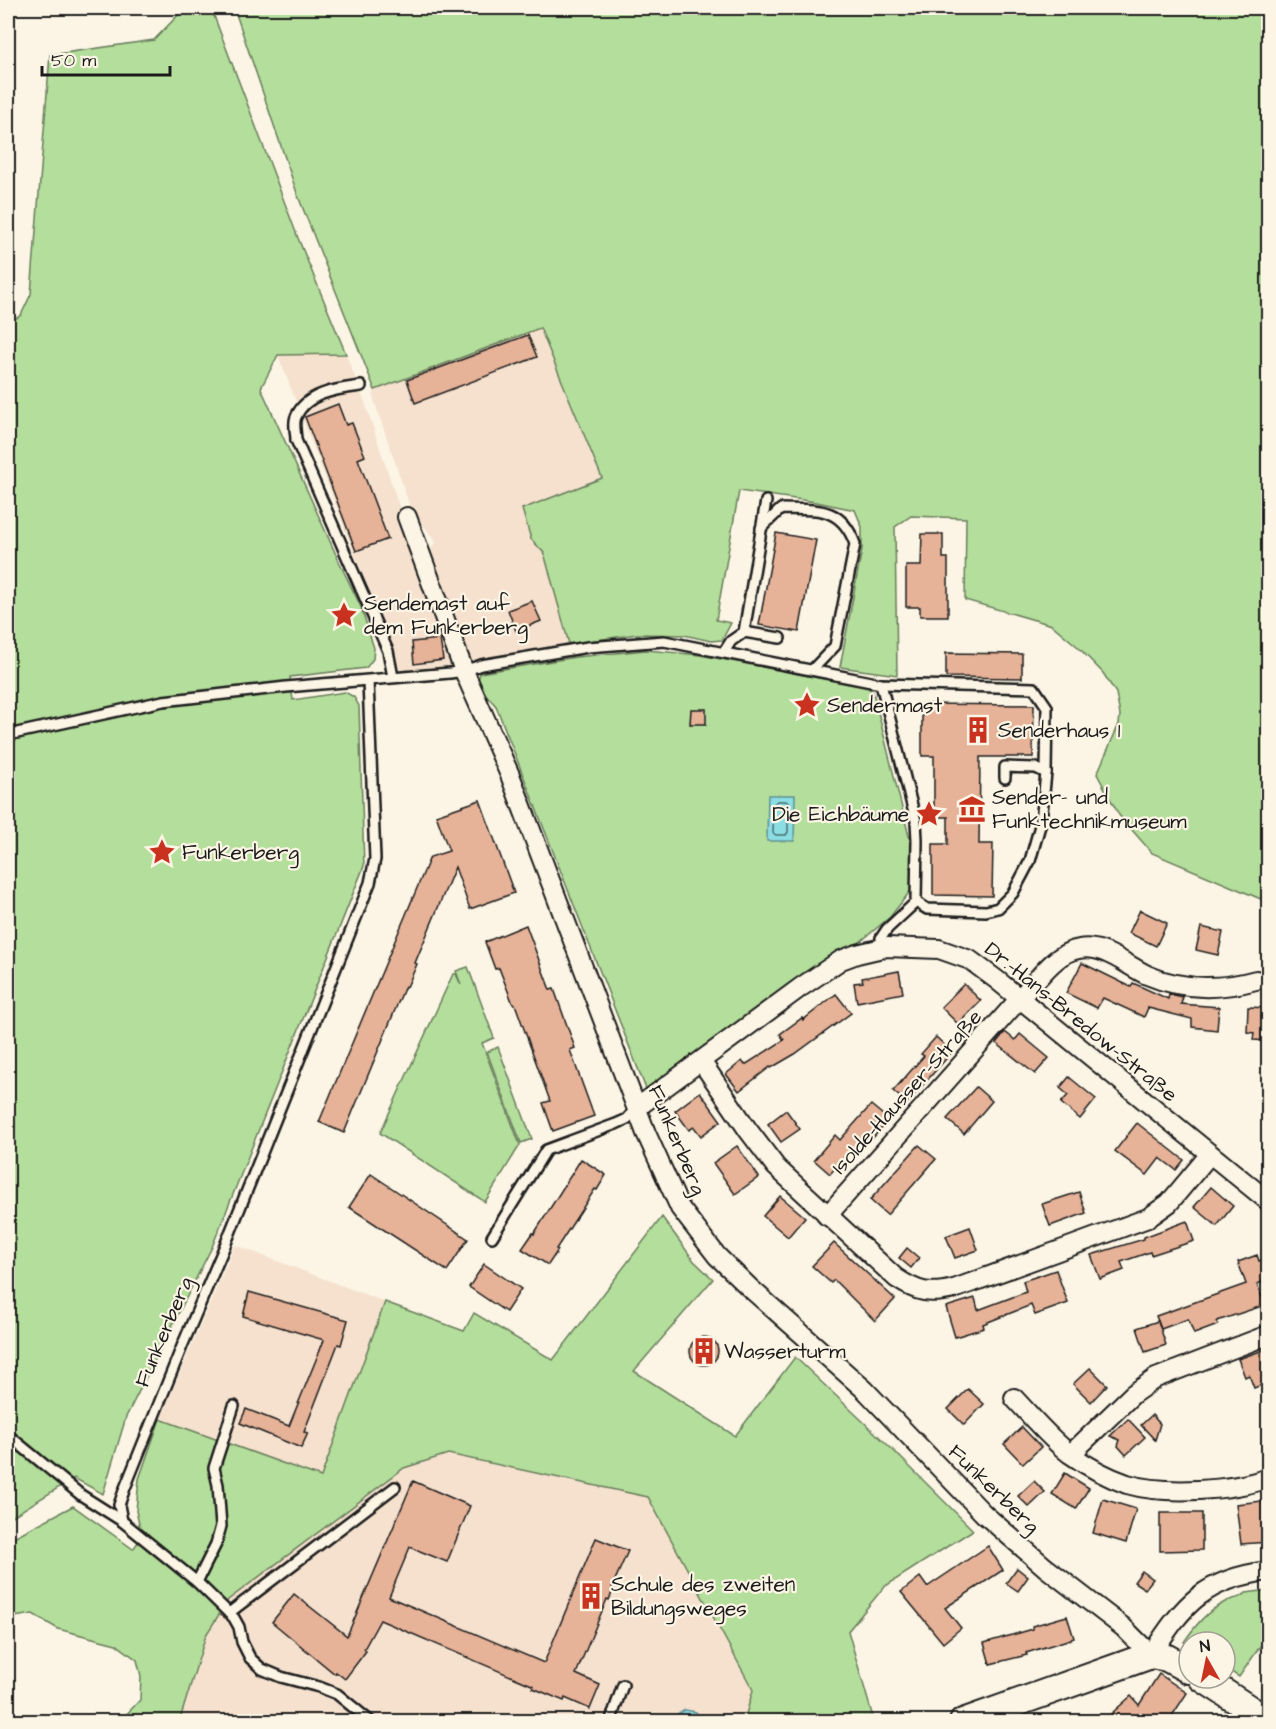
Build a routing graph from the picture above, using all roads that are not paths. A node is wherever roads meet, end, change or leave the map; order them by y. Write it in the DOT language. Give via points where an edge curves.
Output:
graph roads {
  1 [pos="361,386"];
  2 [pos="766,501"];
  3 [pos="407,517"];
  4 [pos="761,528"];
  5 [pos="744,632"];
  6 [pos="780,638"];
  7 [pos="724,652"];
  8 [pos="812,670"];
  9 [pos="464,671"];
  10 [pos="393,677"];
  11 [pos="368,681"];
  12 [pos="881,684"];
  13 [pos="8,735"];
  14 [pos="1046,773"];
  15 [pos="1005,778"];
  16 [pos="916,902"];
  17 [pos="881,948"];
  18 [pos="1256,980"];
  19 [pos="1020,998"];
  20 [pos="702,1061"];
  21 [pos="638,1107"];
  22 [pos="1210,1154"];
  23 [pos="1269,1201"];
  24 [pos="827,1216"];
  25 [pos="492,1237"];
  26 [pos="1269,1335"];
  27 [pos="1014,1398"];
  28 [pos="234,1406"];
  29 [pos="8,1435"];
  30 [pos="1071,1454"];
  31 [pos="1269,1478"];
  32 [pos="395,1487"];
  33 [pos="122,1521"];
  34 [pos="1269,1571"];
  35 [pos="197,1582"];
  36 [pos="229,1612"];
  37 [pos="1151,1655"];
  38 [pos="1177,1663"];
  39 [pos="623,1685"];
  40 [pos="1221,1690"];
  41 [pos="1269,1721"];
  42 [pos="371,1722"];
  43 [pos="610,1722"];
  44 [pos="963,1722"];
  1 -- 10 [label="lane" via="330,391 301,408 294,419 296,440 388,651"];
  2 -- 4 [label="lane"];
  3 -- 9 [label="street, Funkerberg"];
  4 -- 5 [label="lane"];
  4 -- 8 [label="lane" via="781,509 826,511 844,524 855,544 835,646"];
  5 -- 6 [label="lane"];
  5 -- 7 [label="lane"];
  7 -- 8 [label="lane"];
  7 -- 9 [label="lane" via="664,641 588,647"];
  8 -- 12 [label="lane"];
  9 -- 10 [label="lane"];
  9 -- 21 [label="street, Funkerberg" via="510,775"];
  10 -- 11 [label="lane"];
  11 -- 13 [label="lane" via="163,701"];
  11 -- 33 [label="lane, Funkerberg" via="375,859 370,883 124,1488 119,1504"];
  12 -- 14 [label="lane" via="1034,687 1047,706"];
  12 -- 16 [label="lane" via="916,821"];
  14 -- 15 [label="lane" via="1036,768 1005,766"];
  14 -- 16 [label="lane" via="1041,822 1030,861 1013,893 998,908 927,909"];
  16 -- 17 [label="lane" via="887,929 881,938"];
  17 -- 19 [label="street, Dr.-Hans-Bredow-Straße" via="939,949 969,960"];
  17 -- 20 [label="street, Dr.-Hans-Bredow-Straße" via="841,960"];
  18 -- 19 [label="street, Isolde-Hausser-Straße" via="1205,988 1176,983 1148,975 1105,952 1081,948 1054,961"];
  19 -- 22 [label="street, Dr.-Hans-Bredow-Straße"];
  19 -- 24 [label="street, Isolde-Hausser-Straße"];
  20 -- 21 [label="street, Dr.-Hans-Bredow-Straße"];
  20 -- 24 [label="street" via="776,1167"];
  21 -- 25 [label="lane" via="627,1119 546,1150"];
  21 -- 37 [label="street, Funkerberg" via="680,1208 717,1256 865,1390 999,1528 1123,1627"];
  22 -- 23 [label="street, Dr.-Hans-Bredow-Straße"];
  22 -- 24 [label="street" via="1168,1203 1148,1218 939,1292 912,1288 896,1278"];
  26 -- 30 [label="street" via="1156,1378 1133,1394"];
  27 -- 30 [label="street"];
  28 -- 35 [label="lane" via="214,1468 221,1526"];
  29 -- 33 [label="lane" via="81,1495"];
  30 -- 31 [label="street" via="1128,1484 1163,1489 1229,1488"];
  32 -- 36 [label="lane"];
  33 -- 35 [label="lane"];
  34 -- 37 [label="street" via="1213,1585 1178,1615"];
  35 -- 36 [label="lane"];
  36 -- 42 [label="lane" via="250,1658 262,1669 337,1694"];
  37 -- 38 [label="street"];
  37 -- 44 [label="street"];
  39 -- 43 [label="lane"];
  40 -- 41 [label="street"];
}
